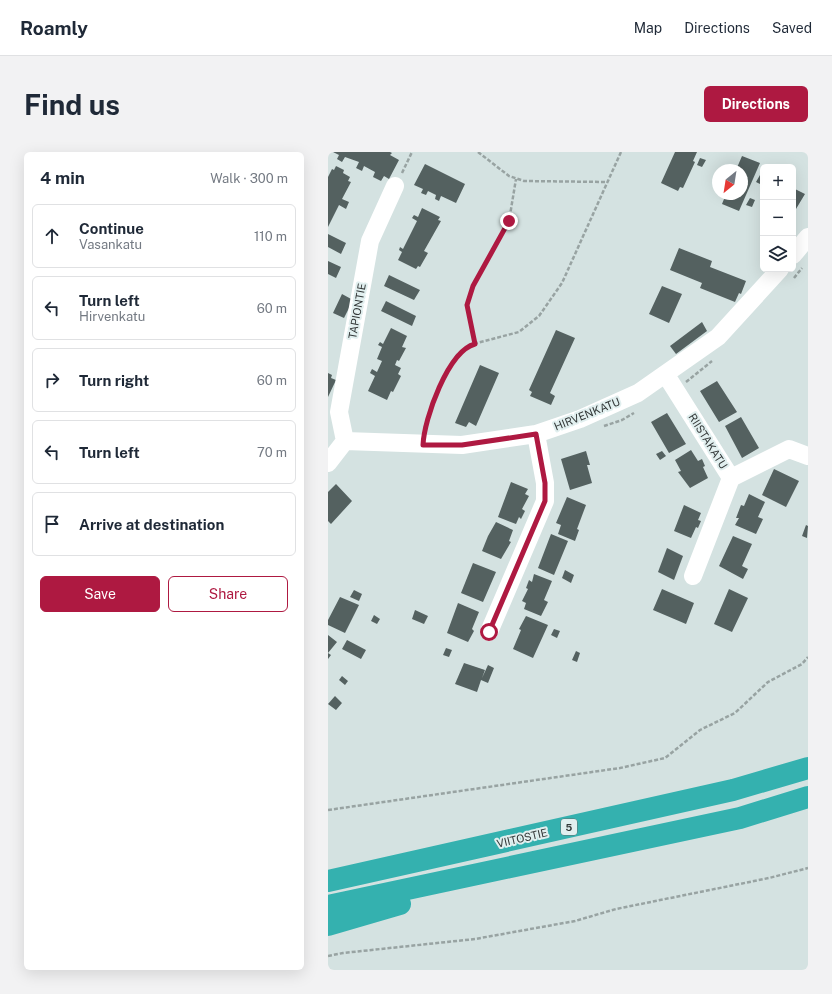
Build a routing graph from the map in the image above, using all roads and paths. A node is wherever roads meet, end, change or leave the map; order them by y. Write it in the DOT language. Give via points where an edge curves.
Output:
graph roads {
  1 [pos="412,152"];
  2 [pos="478,152"];
  3 [pos="621,152"];
  4 [pos="516,179"];
  5 [pos="608,182"];
  6 [pos="395,186"];
  7 [pos="808,237"];
  8 [pos="796,251"];
  9 [pos="777,272"];
  10 [pos="475,344"];
  11 [pos="666,375"];
  12 [pos="536,434"];
  13 [pos="345,440"];
  14 [pos="423,445"];
  15 [pos="808,456"];
  16 [pos="328,463"];
  17 [pos="731,478"];
  18 [pos="693,576"];
  19 [pos="489,632"];
  20 [pos="808,657"];
  21 [pos="808,768"];
  22 [pos="808,798"];
  23 [pos="328,810"];
  24 [pos="574,853"];
  25 [pos="808,868"];
  26 [pos="328,880"];
  27 [pos="328,906"];
  28 [pos="328,925"];
  29 [pos="328,956"];
  1 -- 6 [label="path"];
  2 -- 4 [label="path"];
  3 -- 5 [label="path"];
  4 -- 5 [label="path"];
  4 -- 10 [label="path" via="509,221 473,286 467,305"];
  5 -- 10 [label="path" via="562,283 539,316 519,332"];
  6 -- 13 [label="street, TAPIONTIE" via="370,241 339,412"];
  7 -- 8 [label="street"];
  9 -- 11 [label="street, HIRVENKATU" via="718,337"];
  10 -- 14 [label="path" via="469,345 457,355 439,388 424,430"];
  11 -- 12 [label="street, HIRVENKATU" via="638,393 580,419"];
  11 -- 17 [label="street, RIISTAKATU"];
  12 -- 14 [label="street, HIRVENKATU" via="462,445"];
  12 -- 19 [label="street" via="545,483 545,501"];
  13 -- 14 [label="street, HIRVENKATU"];
  13 -- 16 [label="street"];
  15 -- 17 [label="street" via="789,449"];
  17 -- 18 [label="street, RIISTAKATU"];
  20 -- 23 [label="path" via="802,664 768,682 735,713 700,730 665,758 620,768"];
  21 -- 26 [label="highway, VIITOSTIE / 5" via="733,790"];
  22 -- 24 [label="highway" via="740,818"];
  24 -- 27 [label="highway"];
  24 -- 28 [label="highway"];
  25 -- 29 [label="path" via="616,909 575,921 475,939"];
}
